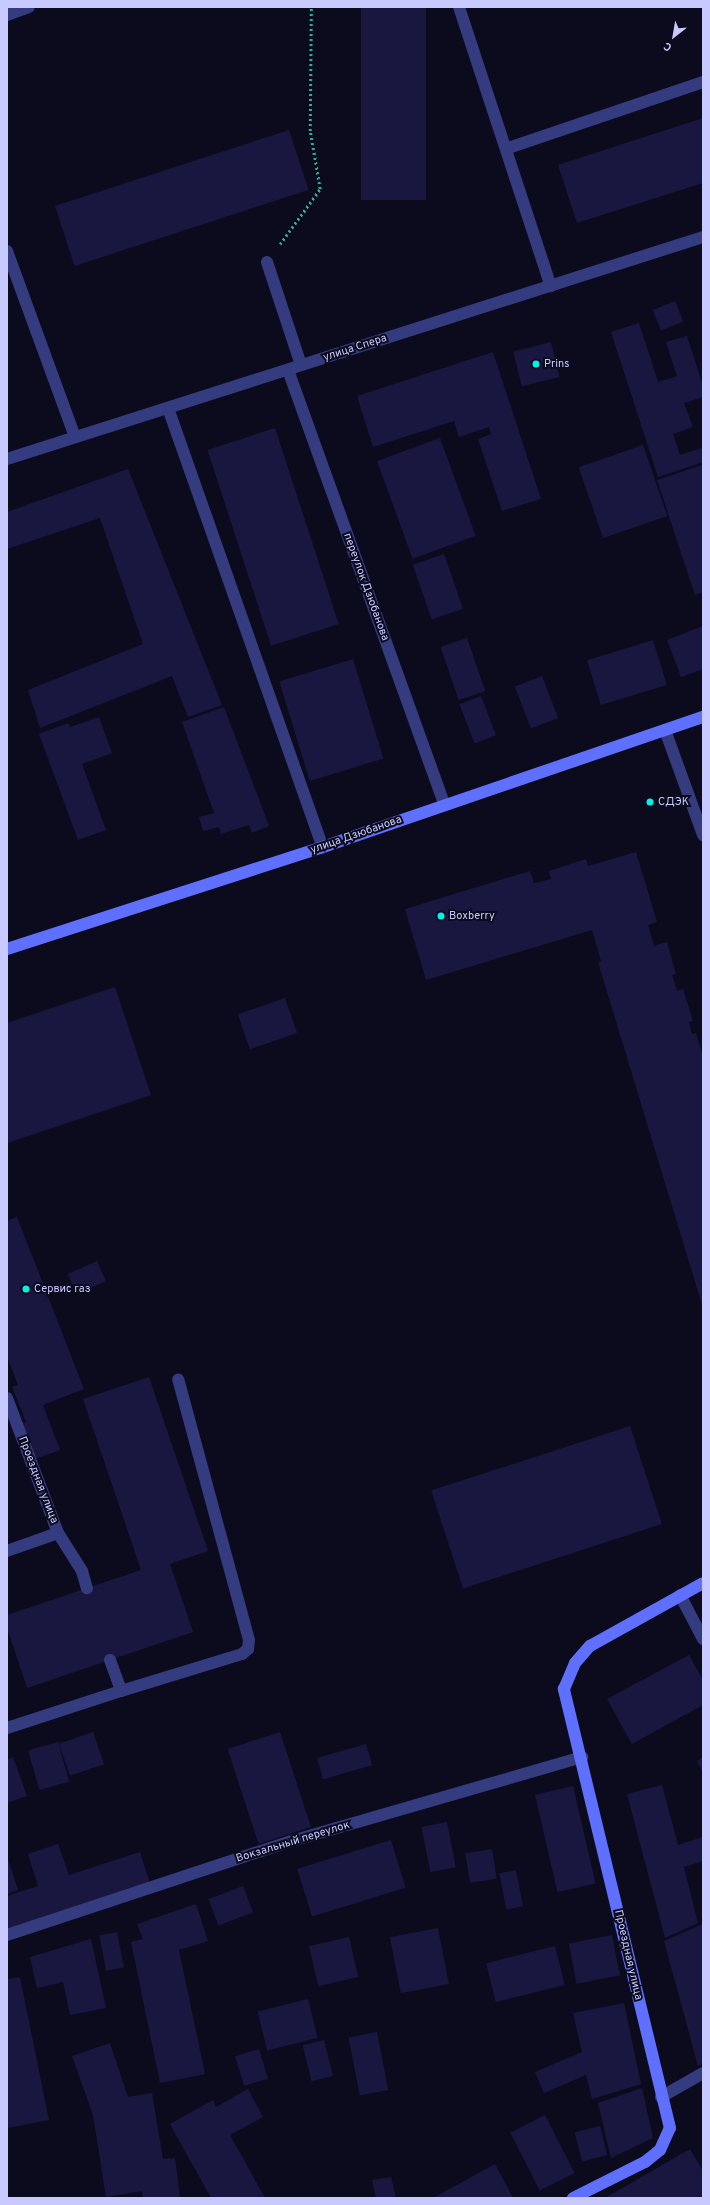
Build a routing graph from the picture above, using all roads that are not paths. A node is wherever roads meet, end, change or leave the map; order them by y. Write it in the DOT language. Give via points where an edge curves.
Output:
graph roads {
  1 [pos="29,7"];
  2 [pos="459,7"];
  3 [pos="7,15"];
  4 [pos="703,82"];
  5 [pos="508,148"];
  6 [pos="703,237"];
  7 [pos="7,251"];
  8 [pos="267,262"];
  9 [pos="551,286"];
  10 [pos="301,366"];
  11 [pos="288,370"];
  12 [pos="168,408"];
  13 [pos="75,437"];
  14 [pos="7,459"];
  15 [pos="703,717"];
  16 [pos="665,730"];
  17 [pos="444,804"];
  18 [pos="703,835"];
  19 [pos="322,847"];
  20 [pos="7,949"];
  21 [pos="178,1379"];
  22 [pos="7,1398"];
  23 [pos="58,1533"];
  24 [pos="7,1551"];
  25 [pos="703,1583"];
  26 [pos="87,1588"];
  27 [pos="680,1595"];
  28 [pos="703,1639"];
  29 [pos="110,1660"];
  30 [pos="121,1691"];
  31 [pos="7,1728"];
  32 [pos="582,1757"];
  33 [pos="7,1936"];
  34 [pos="703,2073"];
  35 [pos="661,2097"];
  36 [pos="573,2198"];
  1 -- 3 [label="street"];
  2 -- 5 [label="street"];
  4 -- 5 [label="street"];
  5 -- 9 [label="street"];
  6 -- 9 [label="street, улица Спера"];
  7 -- 13 [label="street"];
  8 -- 10 [label="street"];
  9 -- 10 [label="street, улица Спера"];
  10 -- 11 [label="street, улица Спера"];
  11 -- 12 [label="street, улица Спера"];
  11 -- 17 [label="street, переулок Дзюбанова"];
  12 -- 13 [label="street, улица Спера"];
  12 -- 19 [label="street"];
  13 -- 14 [label="street, улица Спера"];
  15 -- 16 [label="street, улица Дзюбанова"];
  16 -- 17 [label="street, улица Дзюбанова"];
  16 -- 18 [label="street"];
  17 -- 19 [label="street, улица Дзюбанова"];
  19 -- 20 [label="street, улица Дзюбанова"];
  21 -- 30 [label="street" via="248,1644 242,1654"];
  22 -- 23 [label="street, Проездная улица"];
  23 -- 24 [label="street, Проездная улица"];
  23 -- 26 [label="street" via="82,1571"];
  25 -- 27 [label="street, Проездная улица"];
  27 -- 28 [label="street"];
  27 -- 32 [label="street, Проездная улица" via="590,1646 575,1663 564,1689"];
  29 -- 30 [label="street"];
  30 -- 31 [label="street"];
  32 -- 33 [label="street, Вокзальный переулок" via="295,1840"];
  32 -- 35 [label="street, Проездная улица"];
  34 -- 35 [label="street"];
  35 -- 36 [label="street, Проездная улица" via="670,2128 660,2150 645,2162"];
}
